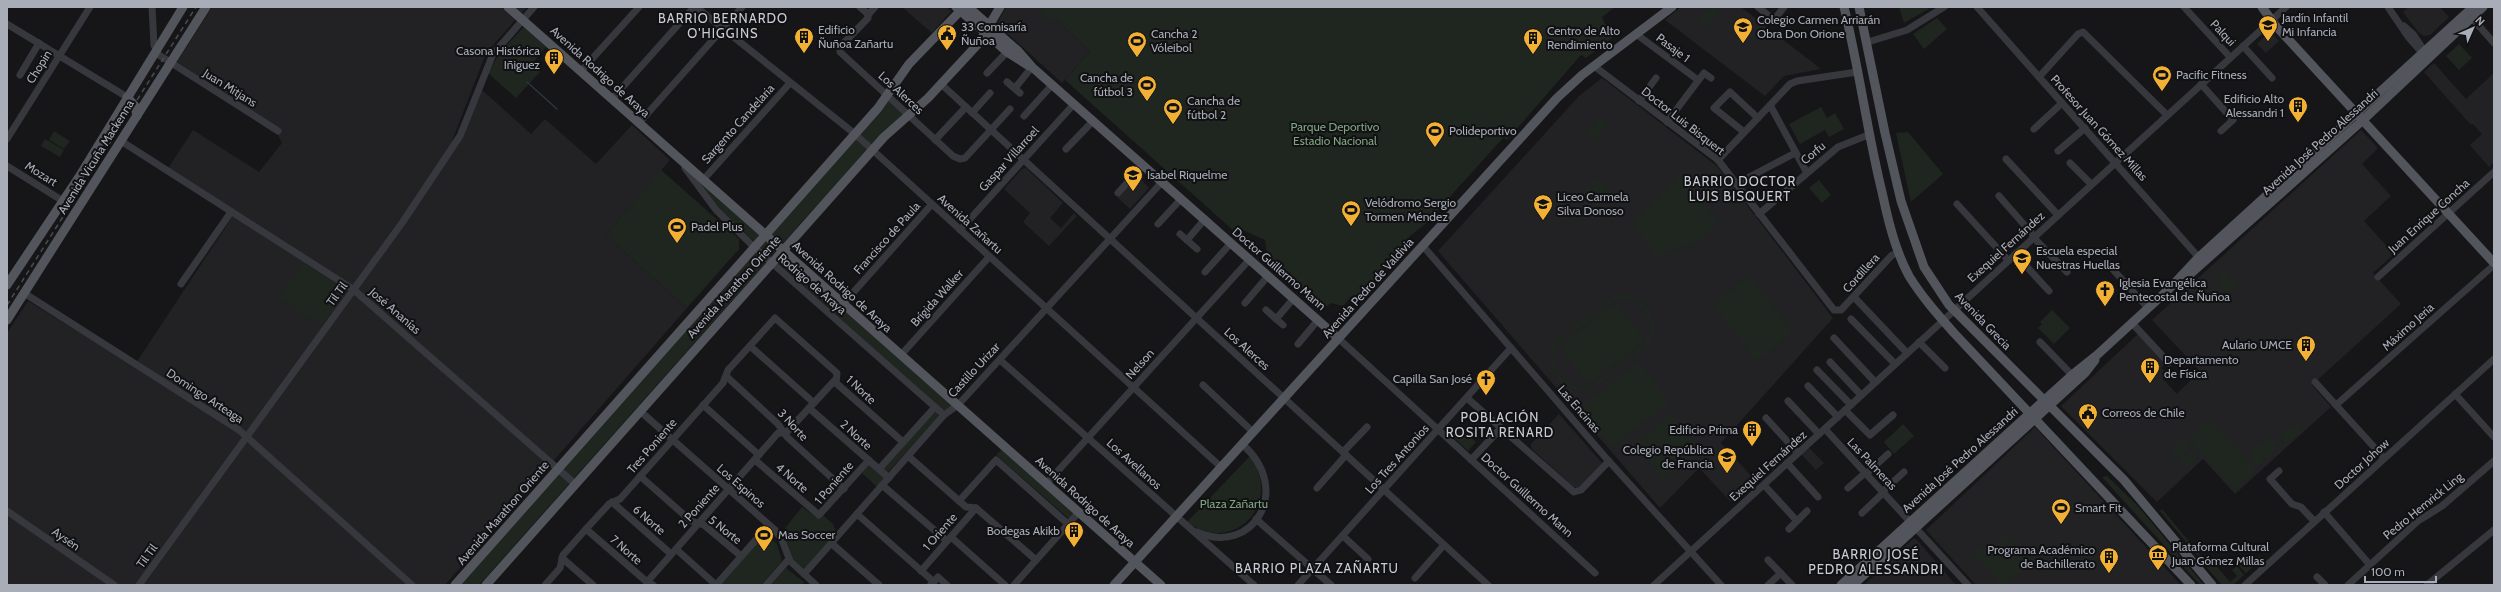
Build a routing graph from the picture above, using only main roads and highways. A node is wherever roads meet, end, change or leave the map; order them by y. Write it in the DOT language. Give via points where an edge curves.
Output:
graph roads {
  1 [pos="183,7"];
  2 [pos="206,7"];
  3 [pos="508,7"];
  4 [pos="1000,7"];
  5 [pos="1672,7"];
  6 [pos="1844,7"];
  7 [pos="1859,7"];
  8 [pos="2262,7"];
  9 [pos="2473,7"];
  10 [pos="2483,7"];
  11 [pos="962,8"];
  12 [pos="988,30"];
  13 [pos="2426,54"];
  14 [pos="1032,67"];
  15 [pos="127,98"];
  16 [pos="136,116"];
  17 [pos="2360,117"];
  18 [pos="765,235"];
  19 [pos="783,250"];
  20 [pos="2494,264"];
  21 [pos="7,285"];
  22 [pos="7,304"];
  23 [pos="17,305"];
  24 [pos="7,320"];
  25 [pos="1338,338"];
  26 [pos="2098,355"];
  27 [pos="2046,402"];
  28 [pos="2031,416"];
  29 [pos="1913,525"];
  30 [pos="1135,562"];
  31 [pos="455,585"];
  32 [pos="486,585"];
  33 [pos="1114,585"];
  34 [pos="1161,585"];
  35 [pos="1841,585"];
  36 [pos="1853,585"];
  37 [pos="2191,585"];
  38 [pos="2212,585"];
  1 -- 15 [label="main road, Avenida Vicuña Mackenna"];
  2 -- 16 [label="main road, Avenida Vicuña Mackenna"];
  3 -- 18 [label="main road, Avenida Rodrigo de Araya"];
  4 -- 12 [label="main road, Avenida Marathon Oriente"];
  5 -- 25 [label="main road, Avenida Pedro de Valdivia" via="1594,66 1553,103"];
  6 -- 28 [label="main road" via="1868,135 1899,253 1921,294"];
  7 -- 27 [label="main road, Avenida Grecia" via="1868,42 1884,133 1915,246 1934,285 1954,310"];
  8 -- 17 [label="main road"];
  9 -- 13 [label="main road, Avenida José Pedro Alessandri"];
  10 -- 13 [label="main road, Avenida José Pedro Alessandri"];
  11 -- 12 [label="main road, Doctor Guillermo Mann"];
  11 -- 12 [label="main road" via="972,21"];
  11 -- 18 [label="main road, Avenida Marathon Oriente" via="909,64 855,134"];
  12 -- 14 [label="main road, Doctor Guillermo Mann" via="1018,51"];
  12 -- 14 [label="main road, Doctor Guillermo Mann" via="1006,52"];
  12 -- 19 [label="main road, Avenida Marathon Oriente" via="941,84 873,150"];
  13 -- 17 [label="main road, Avenida José Pedro Alessandri"];
  14 -- 25 [label="main road, Doctor Guillermo Mann"];
  15 -- 16 [label="main road" via="135,106"];
  15 -- 21 [label="main road, Avenida Vicuña Mackenna"];
  16 -- 23 [label="main road, Avenida Vicuña Mackenna"];
  17 -- 20 [label="main road"];
  17 -- 26 [label="main road, Avenida José Pedro Alessandri"];
  18 -- 19 [label="main road, Avenida Rodrigo de Araya"];
  18 -- 31 [label="main road, Avenida Marathon Oriente"];
  19 -- 30 [label="main road, Avenida Rodrigo de Araya"];
  19 -- 32 [label="main road, Avenida Marathon Oriente"];
  22 -- 23 [label="main road"];
  23 -- 24 [label="main road, Avenida Vicuña Mackenna"];
  25 -- 30 [label="main road, Avenida Pedro de Valdivia"];
  26 -- 27 [label="main road, Avenida José Pedro Alessandri" via="2072,375"];
  26 -- 27 [label="main road, Avenida José Pedro Alessandri" via="2085,372"];
  27 -- 28 [label="main road, Avenida José Pedro Alessandri"];
  27 -- 38 [label="main road, Avenida Grecia" via="2138,495"];
  28 -- 29 [label="main road, Avenida José Pedro Alessandri"];
  28 -- 37 [label="main road"];
  29 -- 35 [label="main road, Avenida José Pedro Alessandri"];
  29 -- 36 [label="main road, Avenida José Pedro Alessandri"];
  30 -- 33 [label="main road, Avenida Pedro de Valdivia"];
  30 -- 34 [label="main road, Avenida Rodrigo de Araya"];
}
